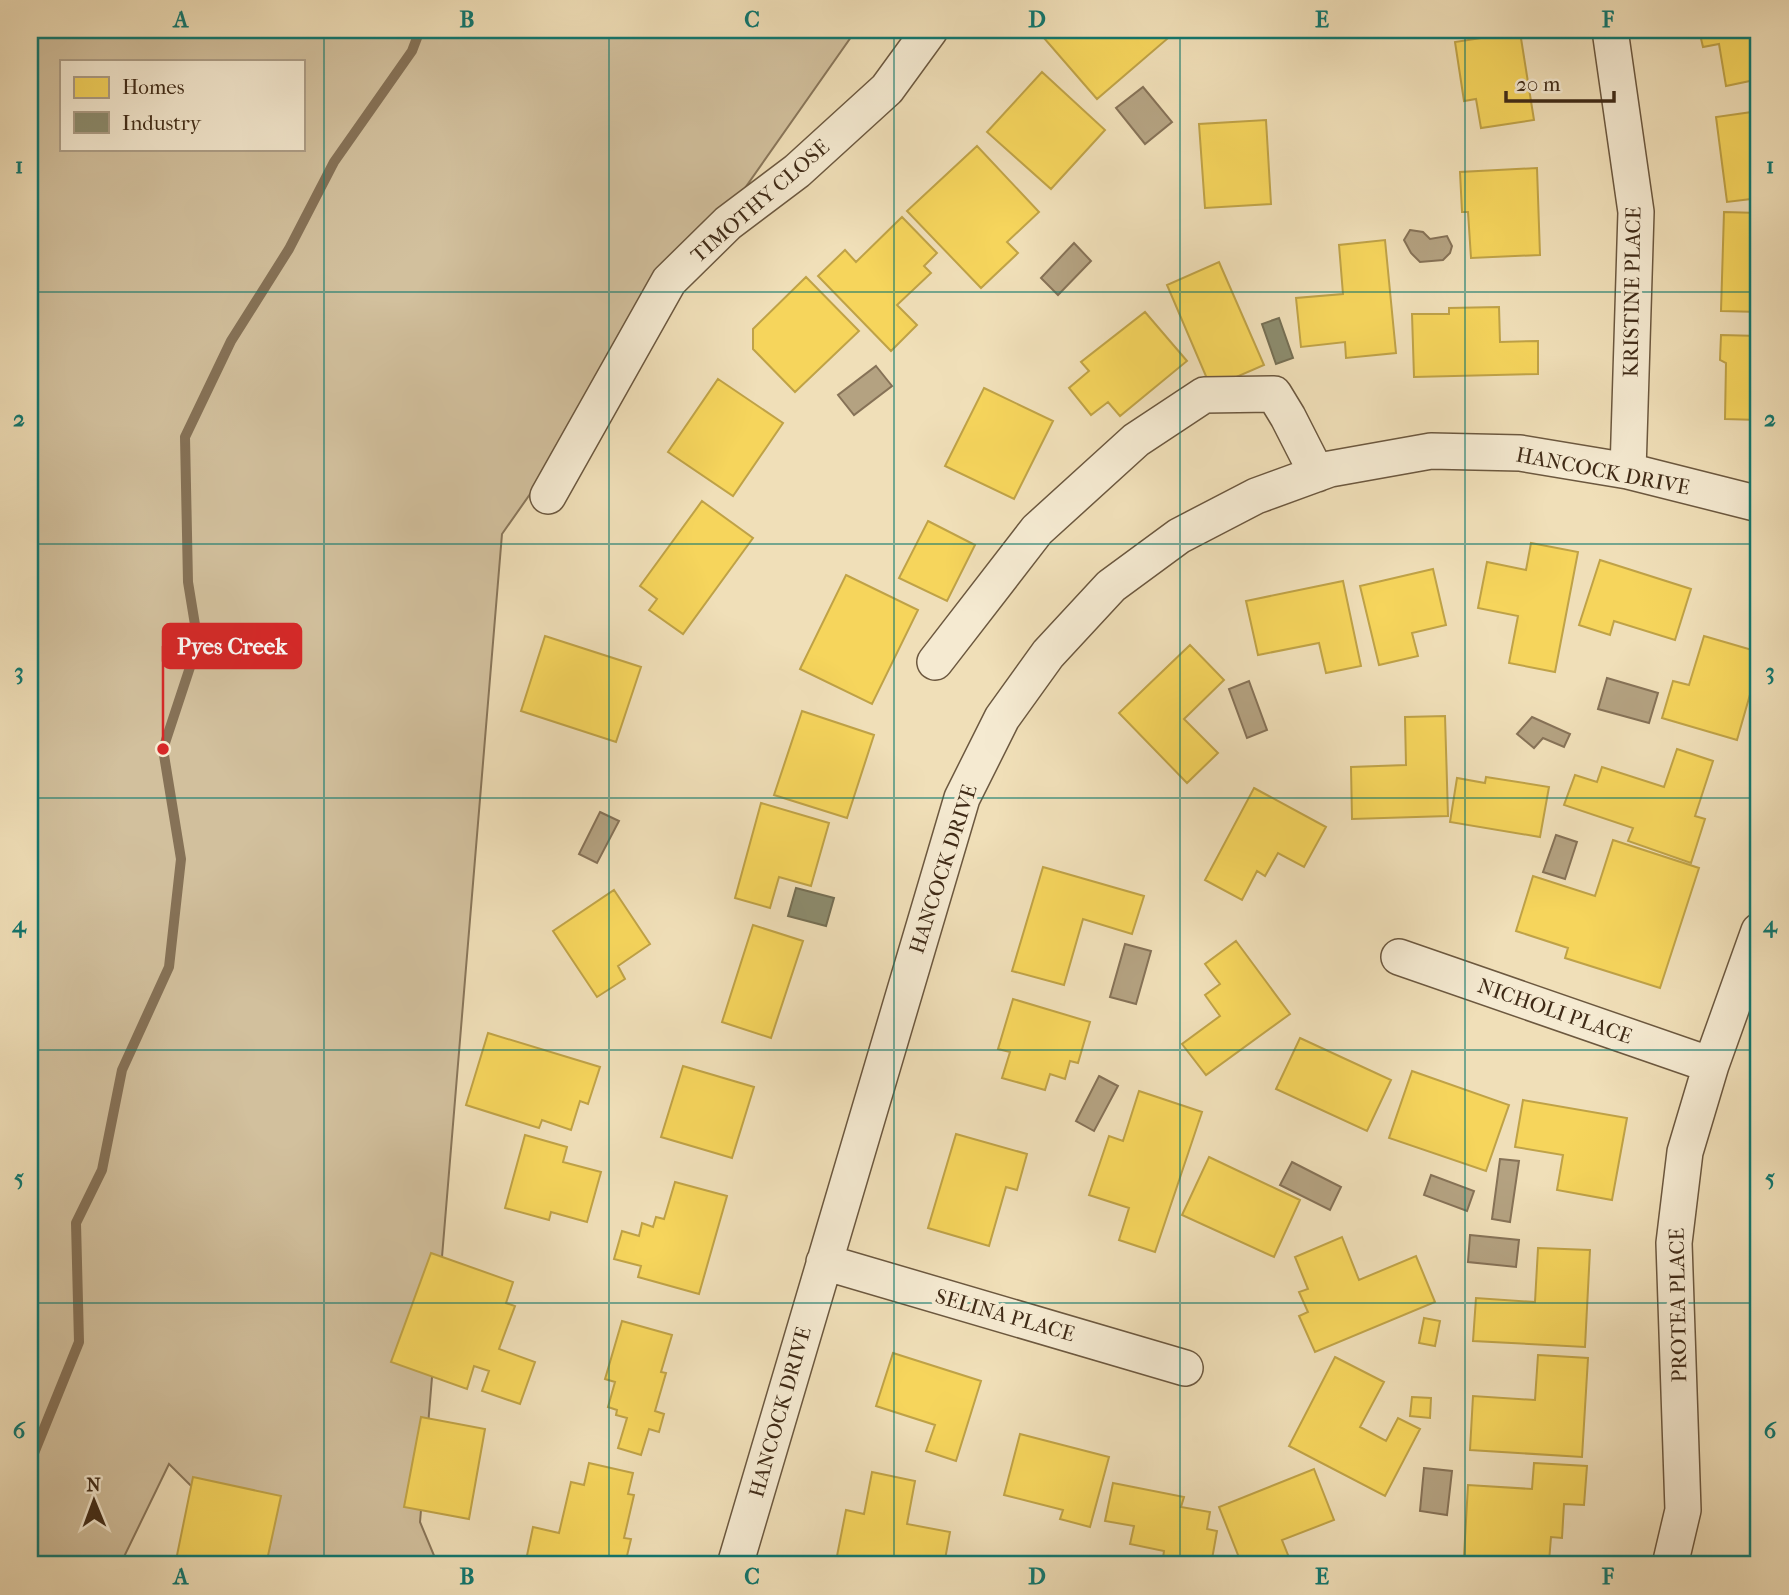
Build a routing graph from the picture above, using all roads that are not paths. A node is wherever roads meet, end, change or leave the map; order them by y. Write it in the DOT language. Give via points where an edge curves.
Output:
graph roads {
  1 [pos="930,30"];
  2 [pos="1610,30"];
  3 [pos="1628,471"];
  4 [pos="1317,474"];
  5 [pos="548,496"];
  6 [pos="1759,504"];
  7 [pos="936,662"];
  8 [pos="1759,930"];
  9 [pos="1399,957"];
  10 [pos="1711,1065"];
  11 [pos="824,1262"];
  12 [pos="1185,1368"];
  13 [pos="734,1565"];
  14 [pos="1670,1565"];
  1 -- 5 [label="street, TIMOTHY CLOSE" via="887,89 797,171 728,223 669,281"];
  2 -- 3 [label="street, KRISTINE PLACE" via="1636,212"];
  3 -- 4 [label="street, HANCOCK DRIVE" via="1520,453 1432,451"];
  3 -- 6 [label="street, HANCOCK DRIVE"];
  4 -- 7 [label="street" via="1274,394 1204,395 1136,440 1037,530"];
  4 -- 11 [label="street, HANCOCK DRIVE" via="1256,496 1179,536 1111,586 1048,653 1002,718 962,798"];
  8 -- 10 [label="street, PROTEA PLACE"];
  9 -- 10 [label="street, NICHOLI PLACE"];
  10 -- 14 [label="street, PROTEA PLACE" via="1685,1152 1674,1243 1683,1510"];
  11 -- 12 [label="street, SELINA PLACE"];
  11 -- 13 [label="street, HANCOCK DRIVE"];
}
